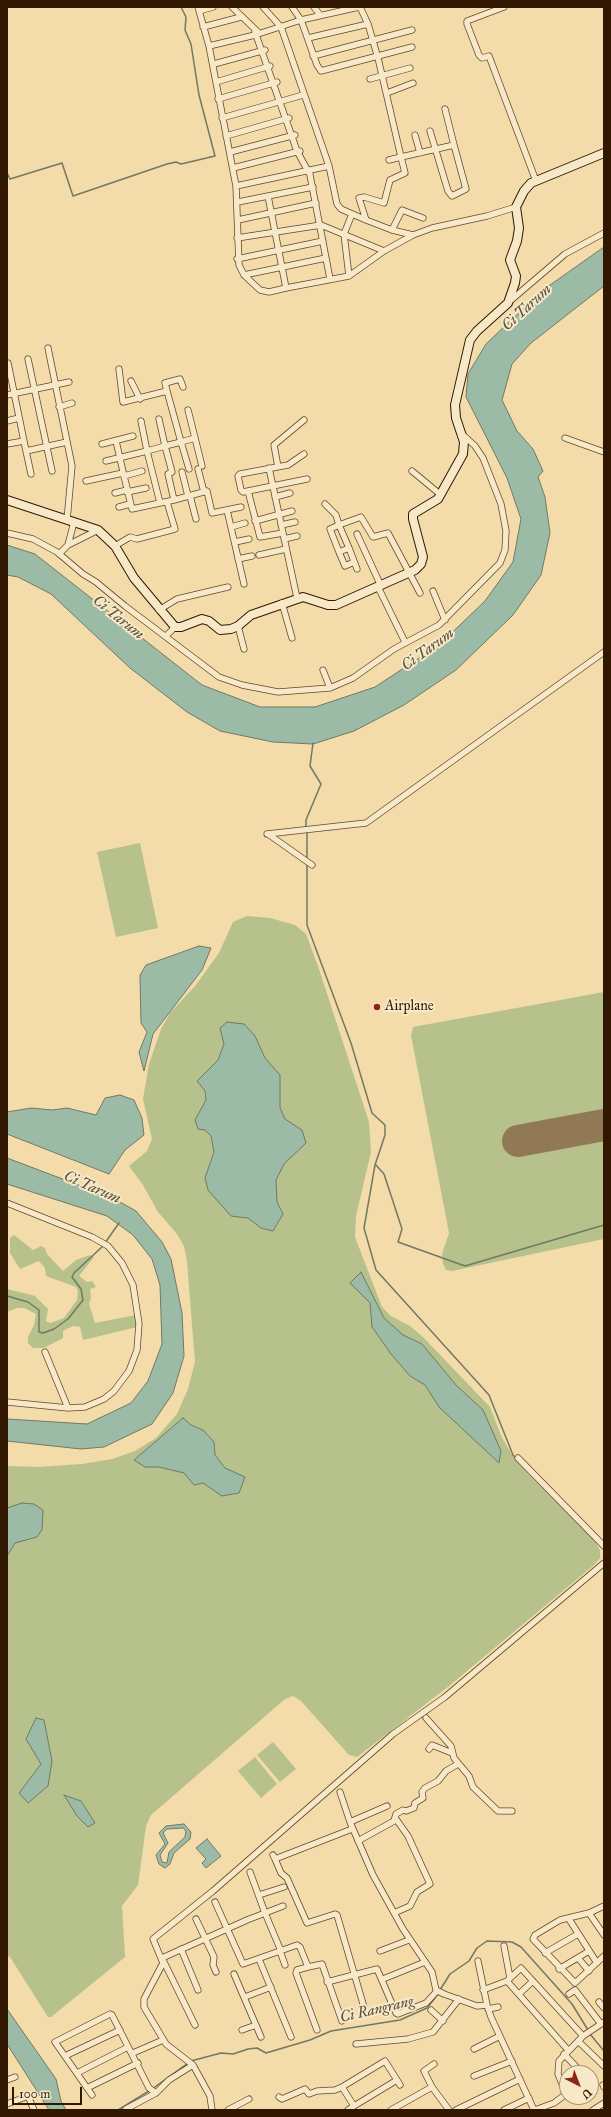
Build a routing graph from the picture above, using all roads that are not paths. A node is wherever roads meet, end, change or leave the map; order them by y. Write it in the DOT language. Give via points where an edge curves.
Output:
graph roads {
  1 [pos="213,7"];
  2 [pos="232,7"];
  3 [pos="263,7"];
  4 [pos="292,7"];
  5 [pos="314,7"];
  6 [pos="360,7"];
  7 [pos="504,7"];
  8 [pos="199,9"];
  9 [pos="338,9"];
  10 [pos="320,15"];
  11 [pos="241,17"];
  12 [pos="301,20"];
  13 [pos="368,24"];
  14 [pos="203,27"];
  15 [pos="281,27"];
  16 [pos="412,30"];
  17 [pos="257,33"];
  18 [pos="308,38"];
  19 [pos="373,40"];
  20 [pos="209,46"];
  21 [pos="412,47"];
  22 [pos="264,51"];
  23 [pos="314,56"];
  24 [pos="378,56"];
  25 [pos="214,64"];
  26 [pos="269,66"];
  27 [pos="410,68"];
  28 [pos="383,76"];
  29 [pos="370,79"];
  30 [pos="216,82"];
  31 [pos="275,83"];
  32 [pos="413,83"];
  33 [pos="387,93"];
  34 [pos="303,95"];
  35 [pos="218,99"];
  36 [pos="280,101"];
  37 [pos="445,109"];
  38 [pos="222,118"];
  39 [pos="288,119"];
  40 [pos="430,131"];
  41 [pos="415,135"];
  42 [pos="226,136"];
  43 [pos="294,136"];
  44 [pos="454,146"];
  45 [pos="435,150"];
  46 [pos="299,151"];
  47 [pos="230,152"];
  48 [pos="420,153"];
  49 [pos="604,153"];
  50 [pos="401,157"];
  51 [pos="390,160"];
  52 [pos="329,166"];
  53 [pos="233,168"];
  54 [pos="308,171"];
  55 [pos="536,181"];
  56 [pos="236,186"];
  57 [pos="313,187"];
  58 [pos="268,196"];
  59 [pos="238,202"];
  60 [pos="316,203"];
  61 [pos="516,210"];
  62 [pos="272,212"];
  63 [pos="352,214"];
  64 [pos="423,218"];
  65 [pos="238,220"];
  66 [pos="366,220"];
  67 [pos="321,225"];
  68 [pos="392,230"];
  69 [pos="276,232"];
  70 [pos="604,233"];
  71 [pos="344,234"];
  72 [pos="413,235"];
  73 [pos="237,238"];
  74 [pos="323,241"];
  75 [pos="280,250"];
  76 [pos="384,251"];
  77 [pos="326,258"];
  78 [pos="237,259"];
  79 [pos="282,268"];
  80 [pos="244,274"];
  81 [pos="349,276"];
  82 [pos="330,279"];
  83 [pos="286,288"];
  84 [pos="508,303"];
  85 [pos="48,348"];
  86 [pos="28,359"];
  87 [pos="8,363"];
  88 [pos="119,369"];
  89 [pos="132,381"];
  90 [pos="69,382"];
  91 [pos="55,385"];
  92 [pos="183,387"];
  93 [pos="35,389"];
  94 [pos="167,391"];
  95 [pos="14,394"];
  96 [pos="7,395"];
  97 [pos="140,399"];
  98 [pos="72,403"];
  99 [pos="59,408"];
  100 [pos="188,410"];
  101 [pos="19,418"];
  102 [pos="159,418"];
  103 [pos="304,420"];
  104 [pos="7,421"];
  105 [pos="141,421"];
  106 [pos="462,434"];
  107 [pos="133,436"];
  108 [pos="195,438"];
  109 [pos="565,438"];
  110 [pos="24,441"];
  111 [pos="116,441"];
  112 [pos="67,442"];
  113 [pos="181,442"];
  114 [pos="7,444"];
  115 [pos="102,444"];
  116 [pos="165,446"];
  117 [pos="47,447"];
  118 [pos="26,451"];
  119 [pos="147,451"];
  120 [pos="604,452"];
  121 [pos="304,454"];
  122 [pos="120,458"];
  123 [pos="106,461"];
  124 [pos="278,467"];
  125 [pos="269,468"];
  126 [pos="189,469"];
  127 [pos="52,471"];
  128 [pos="412,471"];
  129 [pos="142,472"];
  130 [pos="182,472"];
  131 [pos="31,474"];
  132 [pos="124,475"];
  133 [pos="307,479"];
  134 [pos="86,481"];
  135 [pos="273,487"];
  136 [pos="146,488"];
  137 [pos="127,491"];
  138 [pos="248,491"];
  139 [pos="204,492"];
  140 [pos="115,493"];
  141 [pos="290,493"];
  142 [pos="441,495"];
  143 [pos="189,496"];
  144 [pos="275,497"];
  145 [pos="7,500"];
  146 [pos="174,500"];
  147 [pos="167,502"];
  148 [pos="160,503"];
  149 [pos="130,504"];
  150 [pos="325,504"];
  151 [pos="119,507"];
  152 [pos="241,507"];
  153 [pos="227,510"];
  154 [pos="292,511"];
  155 [pos="279,514"];
  156 [pos="196,519"];
  157 [pos="71,521"];
  158 [pos="255,521"];
  159 [pos="295,522"];
  160 [pos="245,523"];
  161 [pos="281,525"];
  162 [pos="339,525"];
  163 [pos="231,527"];
  164 [pos="98,530"];
  165 [pos="7,533"];
  166 [pos="343,534"];
  167 [pos="357,534"];
  168 [pos="284,536"];
  169 [pos="297,536"];
  170 [pos="334,538"];
  171 [pos="249,539"];
  172 [pos="235,542"];
  173 [pos="68,545"];
  174 [pos="115,546"];
  175 [pos="349,548"];
  176 [pos="286,549"];
  177 [pos="339,552"];
  178 [pos="59,554"];
  179 [pos="259,555"];
  180 [pos="252,556"];
  181 [pos="238,559"];
  182 [pos="354,562"];
  183 [pos="357,569"];
  184 [pos="410,573"];
  185 [pos="244,584"];
  186 [pos="379,586"];
  187 [pos="228,587"];
  188 [pos="432,591"];
  189 [pos="420,593"];
  190 [pos="297,598"];
  191 [pos="282,603"];
  192 [pos="159,610"];
  193 [pos="445,620"];
  194 [pos="238,626"];
  195 [pos="175,627"];
  196 [pos="166,636"];
  197 [pos="292,638"];
  198 [pos="405,642"];
  199 [pos="244,649"];
  200 [pos="604,652"];
  201 [pos="324,670"];
  202 [pos="330,688"];
  203 [pos="312,864"];
  204 [pos="7,1203"];
  205 [pos="45,1352"];
  206 [pos="7,1402"];
  207 [pos="68,1408"];
  208 [pos="518,1458"];
  209 [pos="604,1546"];
  210 [pos="604,1563"];
  211 [pos="426,1718"];
  212 [pos="429,1749"];
  213 [pos="452,1753"];
  214 [pos="458,1764"];
  215 [pos="340,1792"];
  216 [pos="387,1806"];
  217 [pos="512,1811"];
  218 [pos="396,1819"];
  219 [pos="350,1822"];
  220 [pos="352,1829"];
  221 [pos="358,1841"];
  222 [pos="250,1872"];
  223 [pos="284,1887"];
  224 [pos="259,1895"];
  225 [pos="215,1902"];
  226 [pos="283,1906"];
  227 [pos="604,1906"];
  228 [pos="265,1913"];
  229 [pos="394,1913"];
  230 [pos="589,1913"];
  231 [pos="196,1919"];
  232 [pos="569,1919"];
  233 [pos="227,1928"];
  234 [pos="578,1934"];
  235 [pos="604,1935"];
  236 [pos="205,1938"];
  237 [pos="409,1940"];
  238 [pos="504,1946"];
  239 [pos="181,1949"];
  240 [pos="280,1951"];
  241 [pos="380,1951"];
  242 [pos="589,1951"];
  243 [pos="545,1954"];
  244 [pos="604,1956"];
  245 [pos="578,1958"];
  246 [pos="162,1959"];
  247 [pos="259,1959"];
  248 [pos="478,1961"];
  249 [pos="425,1962"];
  250 [pos="598,1963"];
  251 [pos="285,1965"];
  252 [pos="308,1967"];
  253 [pos="559,1969"];
  254 [pos="589,1971"];
  255 [pos="216,1972"];
  256 [pos="234,1974"];
  257 [pos="355,1975"];
  258 [pos="383,1979"];
  259 [pos="508,1979"];
  260 [pos="533,1981"];
  261 [pos="328,1982"];
  262 [pos="271,1987"];
  263 [pos="198,1990"];
  264 [pos="483,1990"];
  265 [pos="440,1993"];
  266 [pos="519,1994"];
  267 [pos="569,1994"];
  268 [pos="245,1997"];
  269 [pos="459,1999"];
  270 [pos="599,2002"];
  271 [pos="488,2007"];
  272 [pos="498,2007"];
  273 [pos="604,2008"];
  274 [pos="431,2010"];
  275 [pos="366,2014"];
  276 [pos="342,2021"];
  277 [pos="443,2021"];
  278 [pos="603,2023"];
  279 [pos="256,2025"];
  280 [pos="195,2026"];
  281 [pos="120,2030"];
  282 [pos="242,2030"];
  283 [pos="317,2030"];
  284 [pos="587,2033"];
  285 [pos="500,2036"];
  286 [pos="261,2037"];
  287 [pos="291,2037"];
  288 [pos="163,2040"];
  289 [pos="578,2041"];
  290 [pos="356,2044"];
  291 [pos="128,2047"];
  292 [pos="474,2049"];
  293 [pos="133,2053"];
  294 [pos="65,2056"];
  295 [pos="563,2056"];
  296 [pos="512,2061"];
  297 [pos="190,2062"];
  298 [pos="138,2063"];
  299 [pos="434,2064"];
  300 [pos="560,2065"];
  301 [pos="573,2065"];
  302 [pos="604,2066"];
  303 [pos="77,2073"];
  304 [pos="474,2076"];
  305 [pos="15,2077"];
  306 [pos="520,2079"];
  307 [pos="7,2080"];
  308 [pos="432,2086"];
  309 [pos="342,2087"];
  310 [pos="87,2088"];
  311 [pos="152,2091"];
  312 [pos="92,2095"];
  313 [pos="279,2097"];
  314 [pos="529,2098"];
  315 [pos="249,2099"];
  316 [pos="559,2099"];
  317 [pos="7,2104"];
  318 [pos="604,2104"];
  319 [pos="354,2106"];
  320 [pos="129,2109"];
  321 [pos="34,2110"];
  322 [pos="212,2110"];
  323 [pos="228,2110"];
  324 [pos="348,2110"];
  325 [pos="391,2110"];
  326 [pos="449,2110"];
  327 [pos="456,2110"];
  328 [pos="504,2110"];
  329 [pos="535,2110"];
  330 [pos="592,2110"];
  1 -- 8 [label="street"];
  2 -- 11 [label="street"];
  3 -- 15 [label="street"];
  4 -- 12 [label="street"];
  5 -- 10 [label="street"];
  6 -- 9 [label="street"];
  6 -- 13 [label="street"];
  7 -- 55 [label="street" via="468,21 467,24 479,55 482,58 489,56"];
  8 -- 14 [label="street"];
  9 -- 10 [label="street"];
  10 -- 12 [label="street"];
  11 -- 14 [label="street"];
  11 -- 17 [label="street"];
  12 -- 15 [label="street"];
  12 -- 18 [label="street"];
  13 -- 18 [label="street"];
  13 -- 19 [label="street"];
  14 -- 20 [label="street"];
  15 -- 17 [label="street"];
  15 -- 34 [label="street"];
  16 -- 19 [label="street"];
  17 -- 20 [label="street"];
  17 -- 22 [label="street"];
  18 -- 23 [label="street"];
  19 -- 23 [label="street"];
  19 -- 24 [label="street"];
  20 -- 25 [label="street"];
  21 -- 24 [label="street"];
  22 -- 25 [label="street"];
  22 -- 26 [label="street"];
  23 -- 24 [label="street" via="321,71"];
  24 -- 28 [label="street"];
  25 -- 30 [label="street"];
  26 -- 30 [label="street"];
  26 -- 31 [label="street"];
  27 -- 28 [label="street"];
  28 -- 29 [label="street"];
  28 -- 33 [label="street"];
  30 -- 35 [label="street"];
  31 -- 35 [label="street"];
  31 -- 36 [label="street"];
  32 -- 33 [label="street"];
  33 -- 50 [label="street"];
  34 -- 36 [label="street"];
  34 -- 52 [label="street"];
  35 -- 38 [label="street"];
  36 -- 38 [label="street"];
  36 -- 39 [label="street"];
  37 -- 44 [label="street"];
  38 -- 42 [label="street"];
  39 -- 42 [label="street"];
  39 -- 43 [label="street"];
  40 -- 45 [label="street"];
  41 -- 48 [label="street"];
  42 -- 47 [label="street"];
  43 -- 46 [label="street"];
  43 -- 47 [label="street"];
  44 -- 45 [label="street"];
  44 -- 45 [label="street" via="466,189 452,196 448,191"];
  45 -- 48 [label="street"];
  46 -- 53 [label="street"];
  46 -- 54 [label="street"];
  47 -- 53 [label="street"];
  48 -- 50 [label="street"];
  49 -- 55 [label="street"];
  50 -- 51 [label="street"];
  50 -- 66 [label="street" via="405,173 390,180 384,203 360,198"];
  52 -- 54 [label="street"];
  52 -- 63 [label="street" via="337,204"];
  53 -- 56 [label="street"];
  54 -- 56 [label="street"];
  54 -- 57 [label="street"];
  55 -- 61 [label="street" via="524,191"];
  56 -- 59 [label="street"];
  57 -- 58 [label="street"];
  57 -- 60 [label="street"];
  58 -- 59 [label="street"];
  58 -- 62 [label="street"];
  59 -- 65 [label="street"];
  60 -- 62 [label="street"];
  60 -- 67 [label="street"];
  61 -- 72 [label="street" via="432,228"];
  61 -- 84 [label="street" via="519,230 510,260 516,278"];
  62 -- 65 [label="street"];
  62 -- 69 [label="street"];
  63 -- 66 [label="street"];
  63 -- 71 [label="street"];
  64 -- 68 [label="street" via="402,210"];
  65 -- 73 [label="street"];
  66 -- 68 [label="street"];
  67 -- 69 [label="street"];
  67 -- 71 [label="street"];
  67 -- 74 [label="street"];
  68 -- 72 [label="street"];
  69 -- 73 [label="street"];
  69 -- 75 [label="street"];
  70 -- 84 [label="street" via="565,254"];
  71 -- 76 [label="street"];
  71 -- 81 [label="street"];
  72 -- 76 [label="street"];
  73 -- 78 [label="street"];
  74 -- 75 [label="street"];
  74 -- 77 [label="street"];
  75 -- 78 [label="street"];
  75 -- 79 [label="street"];
  76 -- 81 [label="street"];
  77 -- 79 [label="street"];
  77 -- 82 [label="street"];
  78 -- 80 [label="street"];
  79 -- 80 [label="street"];
  79 -- 83 [label="street"];
  80 -- 83 [label="street" via="260,290 269,292"];
  81 -- 82 [label="street"];
  82 -- 83 [label="street"];
  84 -- 106 [label="street" via="470,340 455,405 456,418"];
  85 -- 91 [label="street"];
  86 -- 93 [label="street"];
  87 -- 95 [label="street"];
  88 -- 97 [label="street" via="123,402"];
  89 -- 97 [label="street"];
  90 -- 91 [label="street"];
  91 -- 93 [label="street"];
  91 -- 99 [label="street"];
  92 -- 94 [label="street" via="180,379 166,383"];
  93 -- 95 [label="street"];
  93 -- 117 [label="street"];
  94 -- 97 [label="street"];
  94 -- 113 [label="street"];
  95 -- 96 [label="street"];
  95 -- 101 [label="street"];
  98 -- 99 [label="street"];
  99 -- 112 [label="street"];
  100 -- 108 [label="street"];
  101 -- 104 [label="street"];
  101 -- 110 [label="street"];
  102 -- 116 [label="street"];
  103 -- 124 [label="street" via="274,445"];
  105 -- 119 [label="street"];
  106 -- 142 [label="street" via="463,454"];
  106 -- 193 [label="street" via="475,446 486,466 503,511 506,523 505,550 500,563"];
  107 -- 111 [label="street"];
  108 -- 113 [label="street"];
  108 -- 139 [label="street"];
  109 -- 120 [label="street"];
  110 -- 114 [label="street"];
  110 -- 118 [label="street"];
  111 -- 115 [label="street"];
  111 -- 122 [label="street"];
  112 -- 117 [label="street"];
  112 -- 157 [label="street" via="72,472"];
  113 -- 116 [label="street"];
  113 -- 126 [label="street"];
  116 -- 119 [label="street"];
  116 -- 146 [label="street" via="172,472 168,475"];
  117 -- 118 [label="street"];
  117 -- 127 [label="street"];
  118 -- 131 [label="street"];
  119 -- 122 [label="street"];
  119 -- 148 [label="street"];
  121 -- 124 [label="street" via="289,464"];
  122 -- 123 [label="street"];
  122 -- 132 [label="street"];
  124 -- 125 [label="street"];
  125 -- 135 [label="street"];
  125 -- 138 [label="street" via="238,474 241,490"];
  128 -- 142 [label="street"];
  129 -- 132 [label="street"];
  130 -- 143 [label="street"];
  132 -- 134 [label="street"];
  132 -- 137 [label="street"];
  133 -- 135 [label="street"];
  135 -- 138 [label="street"];
  135 -- 144 [label="street"];
  136 -- 137 [label="street"];
  137 -- 140 [label="street"];
  137 -- 149 [label="street"];
  138 -- 158 [label="street"];
  139 -- 143 [label="street"];
  139 -- 153 [label="street" via="207,491 212,513"];
  141 -- 144 [label="street"];
  142 -- 184 [label="street" via="413,514 423,557 421,564"];
  143 -- 146 [label="street"];
  143 -- 156 [label="street"];
  144 -- 155 [label="street"];
  145 -- 157 [label="street"];
  146 -- 147 [label="street"];
  147 -- 148 [label="street"];
  147 -- 174 [label="street" via="175,529 137,539 130,537"];
  148 -- 149 [label="street" via="133,509"];
  149 -- 151 [label="street"];
  150 -- 162 [label="street" via="336,515"];
  152 -- 153 [label="street"];
  153 -- 163 [label="street"];
  154 -- 155 [label="street"];
  155 -- 158 [label="street"];
  155 -- 161 [label="street"];
  157 -- 164 [label="street"];
  157 -- 173 [label="street"];
  158 -- 168 [label="street" via="260,538"];
  159 -- 161 [label="street"];
  160 -- 163 [label="street"];
  161 -- 168 [label="street"];
  162 -- 166 [label="street"];
  162 -- 170 [label="street" via="330,529"];
  162 -- 184 [label="street" via="361,516 373,537 388,534"];
  163 -- 172 [label="street"];
  164 -- 173 [label="street"];
  164 -- 174 [label="street"];
  165 -- 178 [label="street" via="33,539"];
  166 -- 170 [label="street"];
  166 -- 175 [label="street"];
  167 -- 186 [label="street"];
  168 -- 169 [label="street"];
  168 -- 176 [label="street"];
  170 -- 177 [label="street"];
  171 -- 172 [label="street"];
  172 -- 181 [label="street"];
  173 -- 178 [label="street"];
  174 -- 192 [label="street" via="134,578"];
  175 -- 177 [label="street"];
  175 -- 182 [label="street"];
  176 -- 179 [label="street"];
  176 -- 190 [label="street"];
  177 -- 182 [label="street" via="345,566"];
  178 -- 196 [label="street"];
  180 -- 181 [label="street"];
  181 -- 185 [label="street"];
  182 -- 183 [label="street"];
  184 -- 186 [label="street"];
  184 -- 189 [label="street"];
  186 -- 190 [label="street" via="336,605 303,597"];
  186 -- 198 [label="street"];
  187 -- 192 [label="street" via="177,599"];
  188 -- 193 [label="street"];
  190 -- 191 [label="street"];
  191 -- 194 [label="street" via="251,615"];
  191 -- 197 [label="street"];
  192 -- 195 [label="street"];
  193 -- 198 [label="street"];
  194 -- 195 [label="street" via="223,630 202,619"];
  194 -- 199 [label="street"];
  195 -- 196 [label="street"];
  196 -- 202 [label="street" via="205,668 227,681 286,693"];
  198 -- 202 [label="street" via="353,678"];
  200 -- 203 [label="street" via="366,823 267,834"];
  201 -- 202 [label="street"];
  204 -- 207 [label="street" via="108,1246 122,1263 134,1285 139,1324 137,1350 126,1377 110,1395 85,1407"];
  205 -- 207 [label="street"];
  206 -- 207 [label="street"];
  208 -- 209 [label="street"];
  210 -- 246 [label="street" via="446,1697 393,1734 154,1939"];
  211 -- 213 [label="street" via="451,1746"];
  212 -- 213 [label="street" via="432,1745"];
  213 -- 214 [label="street"];
  214 -- 217 [label="street" via="486,1802 500,1812"];
  214 -- 218 [label="street" via="446,1771 438,1781 424,1788 423,1799 415,1803 413,1809 403,1810 397,1814"];
  215 -- 219 [label="street"];
  216 -- 219 [label="street"];
  218 -- 221 [label="street"];
  218 -- 229 [label="street" via="408,1836 430,1884 417,1892 410,1906"];
  219 -- 220 [label="street"];
  220 -- 221 [label="street"];
  220 -- 257 [label="street" via="274,1857 281,1873 287,1878 306,1923 337,1914"];
  221 -- 229 [label="street"];
  222 -- 224 [label="street"];
  223 -- 224 [label="street"];
  224 -- 228 [label="street"];
  225 -- 233 [label="street"];
  226 -- 228 [label="street"];
  227 -- 230 [label="street"];
  228 -- 233 [label="street"];
  228 -- 240 [label="street"];
  229 -- 237 [label="street"];
  230 -- 232 [label="street"];
  230 -- 235 [label="street"];
  231 -- 236 [label="street"];
  232 -- 234 [label="street"];
  232 -- 243 [label="street" via="560,1920 534,1936 534,1942"];
  233 -- 236 [label="street"];
  233 -- 247 [label="street" via="243,1964"];
  234 -- 242 [label="street"];
  234 -- 243 [label="street"];
  236 -- 239 [label="street"];
  236 -- 255 [label="street" via="214,1957"];
  237 -- 241 [label="street"];
  237 -- 249 [label="street"];
  238 -- 259 [label="street"];
  239 -- 246 [label="street"];
  239 -- 263 [label="street"];
  240 -- 247 [label="street"];
  240 -- 251 [label="street"];
  240 -- 252 [label="street" via="299,1946"];
  242 -- 245 [label="street"];
  242 -- 250 [label="street"];
  243 -- 253 [label="street"];
  244 -- 250 [label="street"];
  245 -- 253 [label="street"];
  245 -- 254 [label="street"];
  246 -- 280 [label="street"];
  246 -- 288 [label="street" via="161,1967 143,2004"];
  247 -- 262 [label="street"];
  248 -- 264 [label="street"];
  249 -- 258 [label="street"];
  249 -- 265 [label="street" via="433,1973"];
  250 -- 254 [label="street"];
  252 -- 261 [label="street" via="322,1964"];
  252 -- 283 [label="street" via="297,1970 296,1973"];
  253 -- 254 [label="street" via="575,1984"];
  256 -- 268 [label="street"];
  257 -- 258 [label="street" via="377,1969"];
  257 -- 261 [label="street"];
  257 -- 275 [label="street"];
  258 -- 265 [label="street" via="398,2014 426,2003"];
  259 -- 260 [label="street" via="520,1967"];
  259 -- 264 [label="street"];
  259 -- 266 [label="street"];
  260 -- 266 [label="street"];
  260 -- 284 [label="street"];
  261 -- 276 [label="street"];
  262 -- 268 [label="street"];
  262 -- 287 [label="street"];
  264 -- 271 [label="street"];
  265 -- 269 [label="street"];
  266 -- 295 [label="street"];
  267 -- 278 [label="street" via="575,1990"];
  268 -- 279 [label="street"];
  269 -- 271 [label="street"];
  269 -- 277 [label="street"];
  270 -- 273 [label="street"];
  271 -- 272 [label="street"];
  271 -- 285 [label="street"];
  274 -- 277 [label="street"];
  277 -- 290 [label="street" via="436,2030 413,2038"];
  278 -- 284 [label="street"];
  279 -- 282 [label="street"];
  279 -- 286 [label="street"];
  281 -- 291 [label="street"];
  281 -- 294 [label="street"];
  281 -- 294 [label="street" via="110,2014 55,2042"];
  284 -- 289 [label="street"];
  285 -- 292 [label="street"];
  285 -- 296 [label="street"];
  288 -- 293 [label="street"];
  288 -- 297 [label="street" via="173,2051"];
  289 -- 295 [label="street"];
  289 -- 302 [label="street"];
  291 -- 293 [label="street"];
  291 -- 303 [label="street"];
  293 -- 298 [label="street"];
  294 -- 303 [label="street"];
  295 -- 300 [label="street"];
  295 -- 301 [label="street"];
  296 -- 304 [label="street"];
  296 -- 306 [label="street"];
  297 -- 311 [label="street"];
  297 -- 322 [label="street" via="210,2096"];
  298 -- 310 [label="street"];
  298 -- 311 [label="street"];
  299 -- 308 [label="street" via="424,2071"];
  303 -- 310 [label="street"];
  305 -- 307 [label="street"];
  306 -- 314 [label="street"];
  306 -- 327 [label="street"];
  308 -- 325 [label="street"];
  308 -- 326 [label="street"];
  309 -- 313 [label="street" via="309,2094 305,2089 282,2099"];
  309 -- 319 [label="street"];
  309 -- 319 [label="street" via="384,2061 398,2083"];
  310 -- 312 [label="street"];
  311 -- 320 [label="street"];
  314 -- 328 [label="street"];
  314 -- 329 [label="street"];
  315 -- 323 [label="street"];
  316 -- 329 [label="street"];
  317 -- 321 [label="street" via="28,2096"];
  318 -- 330 [label="street"];
  319 -- 324 [label="street"];
}
